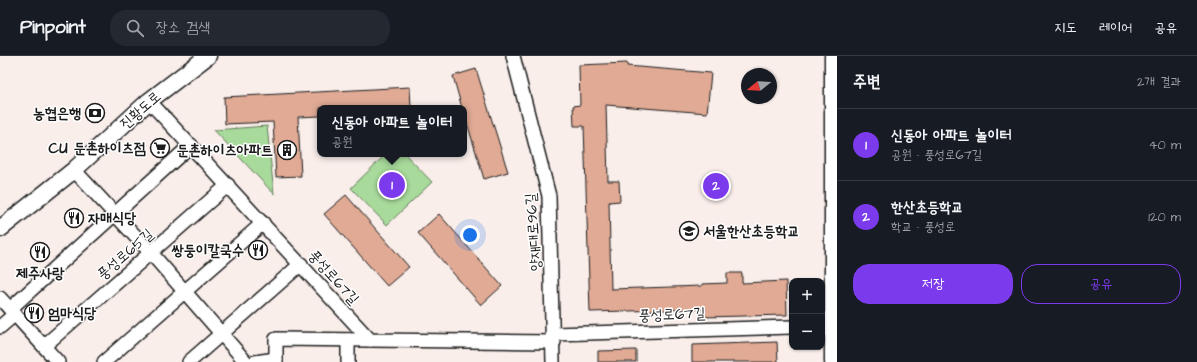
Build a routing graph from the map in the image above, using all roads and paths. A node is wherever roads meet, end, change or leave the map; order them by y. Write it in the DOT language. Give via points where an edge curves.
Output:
graph roads {
  1 [pos="208,56"];
  2 [pos="513,56"];
  3 [pos="834,56"];
  4 [pos="149,101"];
  5 [pos="192,145"];
  6 [pos="74,170"];
  7 [pos="228,185"];
  8 [pos="116,214"];
  9 [pos="263,223"];
  10 [pos="0,229"];
  11 [pos="151,253"];
  12 [pos="301,264"];
  13 [pos="186,292"];
  14 [pos="0,298"];
  15 [pos="13,311"];
  16 [pos="828,326"];
  17 [pos="0,327"];
  18 [pos="789,327"];
  19 [pos="222,333"];
  20 [pos="553,338"];
  21 [pos="348,340"];
  22 [pos="370,340"];
  23 [pos="44,346"];
  24 [pos="276,361"];
  25 [pos="57,362"];
  26 [pos="104,362"];
  27 [pos="189,362"];
  28 [pos="246,362"];
  29 [pos="255,362"];
  30 [pos="348,362"];
  31 [pos="553,362"];
  32 [pos="834,362"];
  1 -- 4 [label="street, 진황도로"];
  2 -- 20 [label="street, 양재대로96길" via="549,196"];
  3 -- 16 [label="main road"];
  4 -- 5 [label="street, 풍성로67길"];
  4 -- 6 [label="street, 진황도로"];
  5 -- 7 [label="street, 풍성로67길"];
  5 -- 8 [label="street"];
  6 -- 8 [label="street"];
  6 -- 10 [label="street, 진황도로"];
  7 -- 9 [label="street, 풍성로67길"];
  7 -- 11 [label="street, 풍성로65길"];
  8 -- 11 [label="street"];
  8 -- 15 [label="street"];
  9 -- 12 [label="street, 풍성로67길"];
  9 -- 13 [label="street"];
  11 -- 13 [label="street"];
  11 -- 23 [label="street, 풍성로65길"];
  12 -- 19 [label="street"];
  12 -- 22 [label="street, 풍성로67길"];
  13 -- 19 [label="street"];
  13 -- 26 [label="street"];
  14 -- 15 [label="street"];
  15 -- 17 [label="street"];
  15 -- 23 [label="street"];
  16 -- 32 [label="main road"];
  18 -- 20 [label="street, 풍성로67길"];
  19 -- 27 [label="street"];
  19 -- 28 [label="street"];
  20 -- 22 [label="street, 풍성로67길"];
  20 -- 31 [label="street, 양재대로96길"];
  21 -- 22 [label="street"];
  21 -- 24 [label="street" via="276,339"];
  21 -- 30 [label="street"];
  23 -- 25 [label="street"];
  24 -- 29 [label="street"];
}
